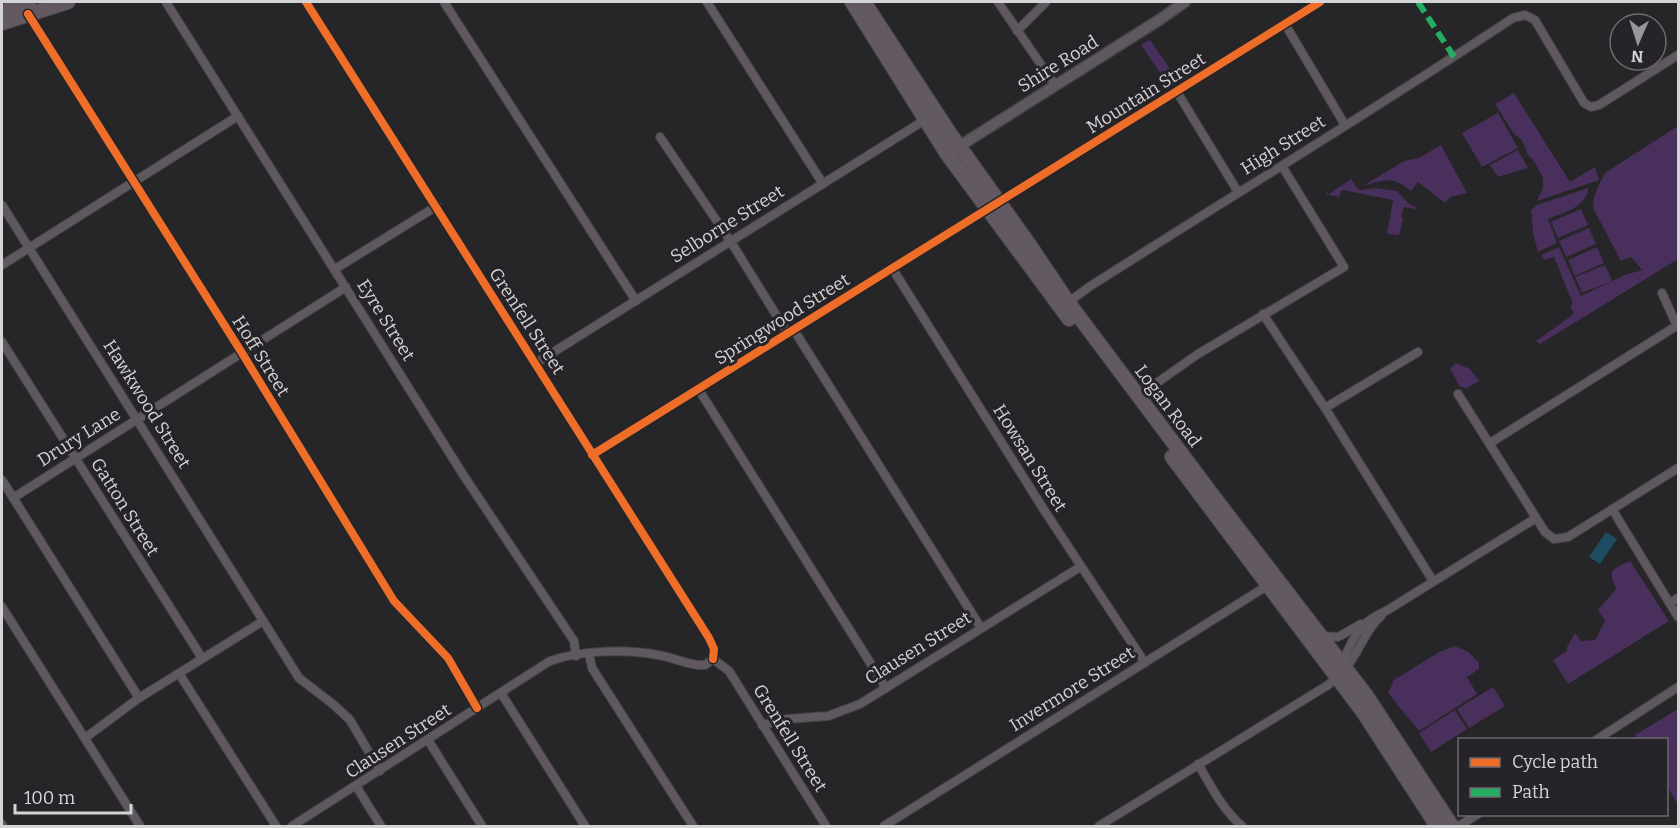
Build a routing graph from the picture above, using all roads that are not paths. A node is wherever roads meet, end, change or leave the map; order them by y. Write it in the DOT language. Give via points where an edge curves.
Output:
graph roads {
  1 [pos="68,2"];
  2 [pos="166,2"];
  3 [pos="306,2"];
  4 [pos="444,2"];
  5 [pos="707,2"];
  6 [pos="852,2"];
  7 [pos="864,2"];
  8 [pos="998,2"];
  9 [pos="1047,2"];
  10 [pos="1185,2"];
  11 [pos="1320,2"];
  12 [pos="28,8"];
  13 [pos="2,12"];
  14 [pos="2,23"];
  15 [pos="1285,24"];
  16 [pos="1017,31"];
  17 [pos="1678,56"];
  18 [pos="1055,85"];
  19 [pos="1177,92"];
  20 [pos="238,116"];
  21 [pos="931,117"];
  22 [pos="1346,125"];
  23 [pos="660,137"];
  24 [pos="952,150"];
  25 [pos="1282,166"];
  26 [pos="133,182"];
  27 [pos="824,184"];
  28 [pos="1238,192"];
  29 [pos="2,205"];
  30 [pos="437,206"];
  31 [pos="994,206"];
  32 [pos="731,242"];
  33 [pos="29,248"];
  34 [pos="2,265"];
  35 [pos="892,268"];
  36 [pos="335,269"];
  37 [pos="346,287"];
  38 [pos="1662,292"];
  39 [pos="636,301"];
  40 [pos="1064,305"];
  41 [pos="1263,314"];
  42 [pos="1678,325"];
  43 [pos="791,332"];
  44 [pos="2,342"];
  45 [pos="1418,352"];
  46 [pos="242,353"];
  47 [pos="536,363"];
  48 [pos="699,390"];
  49 [pos="1458,394"];
  50 [pos="1138,396"];
  51 [pos="1325,408"];
  52 [pos="137,419"];
  53 [pos="1490,443"];
  54 [pos="592,455"];
  55 [pos="75,459"];
  56 [pos="1678,468"];
  57 [pos="2,480"];
  58 [pos="13,498"];
  59 [pos="1612,509"];
  60 [pos="1536,518"];
  61 [pos="1080,567"];
  62 [pos="1273,582"];
  63 [pos="1433,582"];
  64 [pos="1678,597"];
  65 [pos="1670,603"];
  66 [pos="2,607"];
  67 [pos="1386,611"];
  68 [pos="1678,617"];
  69 [pos="1370,619"];
  70 [pos="263,621"];
  71 [pos="981,628"];
  72 [pos="1322,636"];
  73 [pos="589,654"];
  74 [pos="576,656"];
  75 [pos="202,658"];
  76 [pos="713,659"];
  77 [pos="1145,663"];
  78 [pos="1342,669"];
  79 [pos="180,675"];
  80 [pos="1678,687"];
  81 [pos="886,688"];
  82 [pos="501,693"];
  83 [pos="139,698"];
  84 [pos="477,708"];
  85 [pos="762,725"];
  86 [pos="86,738"];
  87 [pos="1599,738"];
  88 [pos="428,740"];
  89 [pos="1198,764"];
  90 [pos="380,771"];
  91 [pos="356,786"];
  92 [pos="1475,816"];
  93 [pos="140,826"];
  94 [pos="276,826"];
  95 [pos="292,826"];
  96 [pos="381,826"];
  97 [pos="482,826"];
  98 [pos="585,826"];
  99 [pos="693,826"];
  100 [pos="826,826"];
  101 [pos="884,826"];
  102 [pos="1099,826"];
  103 [pos="1242,826"];
  104 [pos="1437,826"];
  105 [pos="1452,826"];
  106 [pos="1459,826"];
  1 -- 12 [label="main road"];
  2 -- 20 [label="street, Eyre Street"];
  3 -- 30 [label="street, Grenfell Street"];
  4 -- 39 [label="street"];
  5 -- 27 [label="street"];
  6 -- 21 [label="main road, Logan Road"];
  7 -- 21 [label="main road, Logan Road"];
  8 -- 16 [label="street"];
  9 -- 16 [label="street"];
  10 -- 18 [label="street, Shire Road"];
  11 -- 15 [label="street, Mountain Street"];
  12 -- 13 [label="main road"];
  12 -- 14 [label="main road"];
  12 -- 26 [label="street, Hoff Street"];
  15 -- 19 [label="street, Mountain Street"];
  15 -- 22 [label="street"];
  16 -- 18 [label="street"];
  17 -- 22 [label="street, High Street" via="1591,107 1584,103 1535,20 1525,15 1513,18"];
  18 -- 24 [label="street, Shire Road"];
  19 -- 28 [label="street"];
  19 -- 31 [label="street, Mountain Street"];
  20 -- 26 [label="street"];
  20 -- 36 [label="street, Eyre Street"];
  21 -- 24 [label="main road, Logan Road"];
  21 -- 27 [label="street, Selborne Street"];
  22 -- 25 [label="street, High Street"];
  23 -- 32 [label="street"];
  24 -- 31 [label="main road, Logan Road"];
  25 -- 28 [label="street, High Street"];
  25 -- 41 [label="street" via="1344,267"];
  26 -- 33 [label="street"];
  26 -- 46 [label="street, Hoff Street"];
  27 -- 32 [label="street, Selborne Street"];
  28 -- 40 [label="street, High Street"];
  29 -- 33 [label="street, Hawkwood Street"];
  30 -- 36 [label="street"];
  30 -- 47 [label="street, Grenfell Street"];
  31 -- 35 [label="street, Springwood Street"];
  31 -- 40 [label="main road, Logan Road"];
  32 -- 39 [label="street, Selborne Street"];
  32 -- 43 [label="street"];
  33 -- 34 [label="street"];
  33 -- 52 [label="street, Hawkwood Street"];
  35 -- 43 [label="street, Springwood Street"];
  35 -- 61 [label="street, Howsan Street"];
  36 -- 37 [label="street, Eyre Street"];
  37 -- 46 [label="street, Drury Lane"];
  37 -- 74 [label="street, Eyre Street" via="464,476 574,641"];
  38 -- 42 [label="street"];
  39 -- 47 [label="street, Selborne Street"];
  40 -- 50 [label="main road, Logan Road"];
  40 -- 62 [label="main road, Logan Road"];
  41 -- 50 [label="street"];
  41 -- 51 [label="street"];
  42 -- 53 [label="street"];
  43 -- 48 [label="street, Springwood Street"];
  43 -- 71 [label="street"];
  44 -- 55 [label="street, Gatton Street"];
  45 -- 51 [label="street"];
  46 -- 52 [label="street, Drury Lane"];
  46 -- 84 [label="street, Hoff Street" via="394,601 448,658"];
  47 -- 54 [label="street, Grenfell Street"];
  48 -- 54 [label="street, Springwood Street"];
  48 -- 81 [label="street"];
  49 -- 53 [label="street"];
  50 -- 62 [label="main road, Logan Road"];
  51 -- 63 [label="street"];
  52 -- 55 [label="street, Drury Lane"];
  52 -- 70 [label="street, Hawkwood Street"];
  53 -- 60 [label="street"];
  54 -- 76 [label="street, Grenfell Street" via="709,638"];
  55 -- 58 [label="street, Drury Lane"];
  55 -- 75 [label="street, Gatton Street"];
  56 -- 59 [label="street"];
  57 -- 58 [label="street"];
  58 -- 83 [label="street"];
  59 -- 60 [label="street" via="1568,537 1556,540 1546,534"];
  59 -- 65 [label="street"];
  60 -- 63 [label="street"];
  61 -- 71 [label="street, Clausen Street"];
  61 -- 77 [label="street, Howsan Street"];
  62 -- 72 [label="main road, Logan Road"];
  62 -- 77 [label="street, Invermore Street"];
  62 -- 78 [label="main road, Logan Road"];
  63 -- 67 [label="street"];
  64 -- 65 [label="street"];
  65 -- 68 [label="street"];
  66 -- 86 [label="street"];
  67 -- 69 [label="street"];
  67 -- 78 [label="street"];
  69 -- 72 [label="street" via="1341,635"];
  69 -- 78 [label="street" via="1359,629"];
  70 -- 75 [label="street"];
  70 -- 90 [label="street, Hawkwood Street" via="299,678 350,720"];
  71 -- 81 [label="street, Clausen Street"];
  72 -- 78 [label="main road, Logan Road"];
  73 -- 74 [label="street, Clausen Street"];
  73 -- 76 [label="street, Clausen Street" via="642,652 699,665"];
  73 -- 99 [label="street" via="592,668"];
  74 -- 82 [label="street, Clausen Street" via="550,661"];
  75 -- 79 [label="street"];
  76 -- 85 [label="street, Grenfell Street" via="729,671"];
  77 -- 101 [label="street, Invermore Street"];
  78 -- 89 [label="street" via="1318,691"];
  78 -- 104 [label="main road, Logan Road" via="1372,725"];
  78 -- 105 [label="main road, Logan Road" via="1390,728"];
  79 -- 83 [label="street"];
  79 -- 94 [label="street"];
  80 -- 87 [label="street"];
  81 -- 85 [label="street, Clausen Street" via="860,704 828,716"];
  82 -- 84 [label="street, Clausen Street"];
  82 -- 98 [label="street"];
  83 -- 86 [label="street"];
  84 -- 88 [label="street, Clausen Street"];
  85 -- 100 [label="street, Grenfell Street"];
  86 -- 93 [label="street"];
  88 -- 90 [label="street, Clausen Street"];
  88 -- 97 [label="street"];
  89 -- 102 [label="street"];
  89 -- 103 [label="street" via="1232,818"];
  90 -- 91 [label="street, Clausen Street"];
  91 -- 95 [label="street, Clausen Street"];
  91 -- 96 [label="street"];
  92 -- 106 [label="street"];
}
